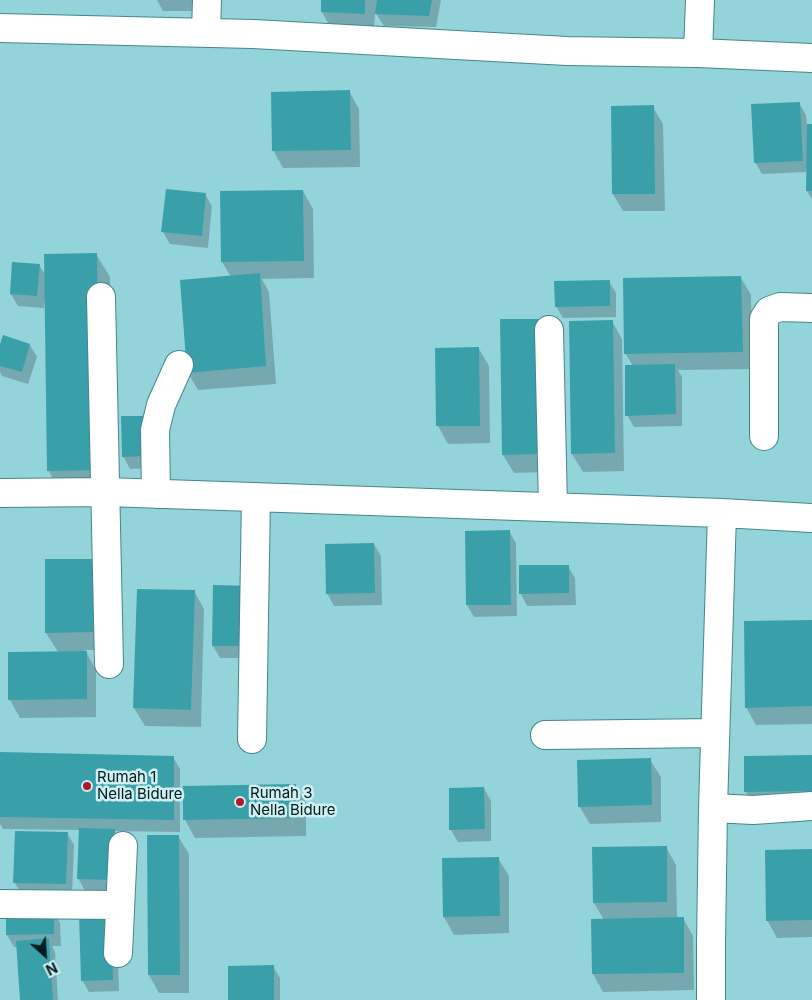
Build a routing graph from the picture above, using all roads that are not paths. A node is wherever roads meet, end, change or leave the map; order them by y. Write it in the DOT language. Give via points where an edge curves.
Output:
graph roads {
  1 [pos="206,0"];
  2 [pos="700,0"];
  3 [pos="0,28"];
  4 [pos="206,33"];
  5 [pos="698,53"];
  6 [pos="812,58"];
  7 [pos="101,297"];
  8 [pos="812,308"];
  9 [pos="549,330"];
  10 [pos="179,365"];
  11 [pos="764,436"];
  12 [pos="106,492"];
  13 [pos="0,493"];
  14 [pos="156,494"];
  15 [pos="256,497"];
  16 [pos="553,507"];
  17 [pos="722,513"];
  18 [pos="812,518"];
  19 [pos="109,664"];
  20 [pos="715,733"];
  21 [pos="545,736"];
  22 [pos="252,739"];
  23 [pos="812,806"];
  24 [pos="713,808"];
  25 [pos="124,846"];
  26 [pos="0,904"];
  27 [pos="120,906"];
  28 [pos="118,953"];
  29 [pos="711,1000"];
  1 -- 4 [label="street"];
  2 -- 5 [label="street"];
  3 -- 4 [label="street"];
  4 -- 5 [label="street" via="567,51"];
  5 -- 6 [label="street"];
  7 -- 12 [label="street"];
  8 -- 11 [label="street" via="780,307 768,311 764,319"];
  9 -- 16 [label="street"];
  10 -- 14 [label="street" via="161,405 155,430"];
  12 -- 13 [label="street"];
  12 -- 14 [label="street"];
  12 -- 19 [label="street"];
  14 -- 15 [label="street"];
  15 -- 16 [label="street"];
  15 -- 22 [label="street"];
  16 -- 17 [label="street"];
  17 -- 18 [label="street"];
  17 -- 20 [label="street"];
  20 -- 21 [label="street"];
  20 -- 24 [label="street"];
  23 -- 24 [label="street" via="753,810"];
  24 -- 29 [label="street"];
  25 -- 27 [label="street"];
  26 -- 27 [label="street"];
  27 -- 28 [label="street"];
}
